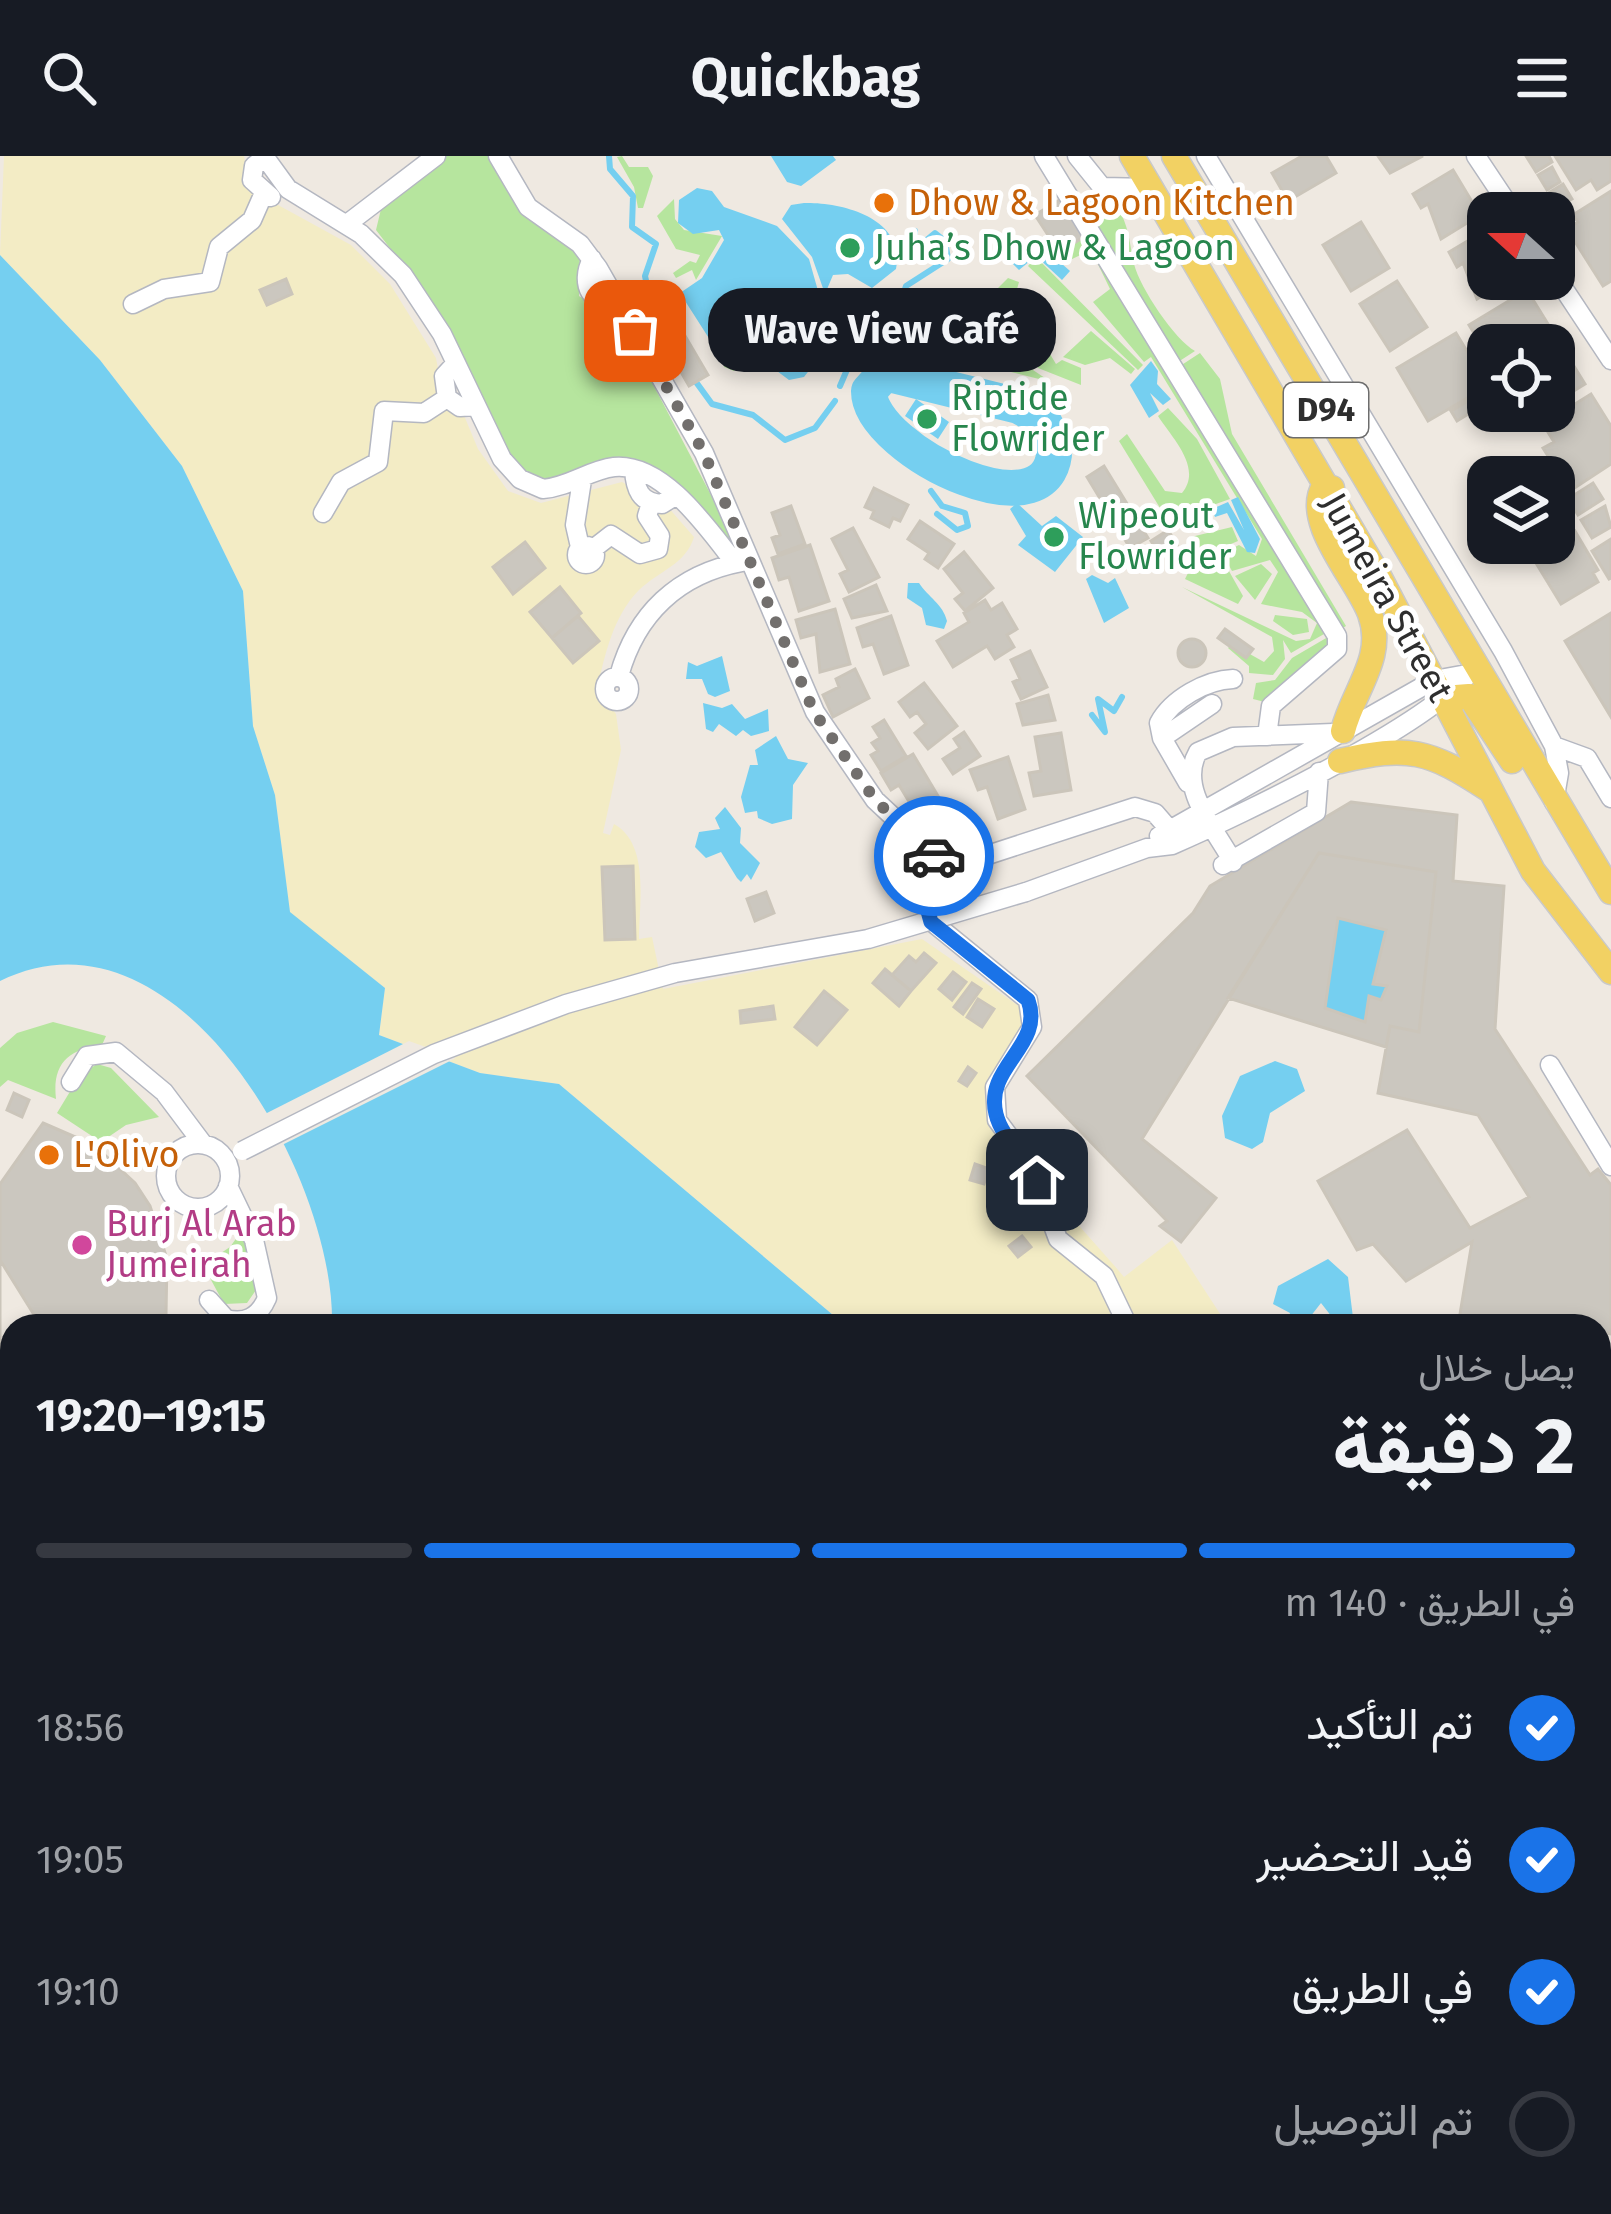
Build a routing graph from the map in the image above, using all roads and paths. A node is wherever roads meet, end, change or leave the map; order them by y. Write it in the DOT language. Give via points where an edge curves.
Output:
graph roads {
  1 [pos="264,156"];
  2 [pos="436,156"];
  3 [pos="498,156"];
  4 [pos="1044,156"];
  5 [pos="1077,156"];
  6 [pos="1132,156"];
  7 [pos="1174,156"];
  8 [pos="1206,156"];
  9 [pos="1476,156"];
  10 [pos="1102,187"];
  11 [pos="1151,188"];
  12 [pos="1500,192"];
  13 [pos="295,194"];
  14 [pos="263,195"];
  15 [pos="374,203"];
  16 [pos="1084,207"];
  17 [pos="346,224"];
  18 [pos="1571,300"];
  19 [pos="133,304"];
  20 [pos="1611,360"];
  21 [pos="456,362"];
  22 [pos="447,398"];
  23 [pos="476,406"];
  24 [pos="634,469"];
  25 [pos="582,480"];
  26 [pos="1324,486"];
  27 [pos="675,496"];
  28 [pos="651,503"];
  29 [pos="323,513"];
  30 [pos="744,562"];
  31 [pos="1474,665"];
  32 [pos="619,676"];
  33 [pos="1232,679"];
  34 [pos="1207,696"];
  35 [pos="1442,696"];
  36 [pos="1341,732"];
  37 [pos="1267,736"];
  38 [pos="1233,737"];
  39 [pos="1554,746"];
  40 [pos="1329,767"];
  41 [pos="1192,790"];
  42 [pos="1494,793"];
  43 [pos="1610,796"];
  44 [pos="1554,802"];
  45 [pos="1207,822"];
  46 [pos="1168,829"];
  47 [pos="1147,848"];
  48 [pos="940,860"];
  49 [pos="1606,885"];
  50 [pos="1611,972"];
  51 [pos="1550,1065"];
  52 [pos="71,1082"];
  53 [pos="203,1144"];
  54 [pos="234,1154"];
  55 [pos="1611,1166"];
  56 [pos="228,1186"];
  57 [pos="209,1300"];
  58 [pos="222,1314"];
  59 [pos="256,1314"];
  60 [pos="1122,1314"];
  1 -- 13 [label="street"];
  1 -- 14 [label="street" via="252,180"];
  2 -- 15 [label="street"];
  3 -- 30 [label="street" via="528,207 592,259 621,306 704,453"];
  4 -- 37 [label="street" via="1337,636 1337,649 1271,706"];
  5 -- 10 [label="street"];
  6 -- 11 [label="main road, Jumeira Street / D94"];
  7 -- 31 [label="main road, Jumeira Street / D94"];
  8 -- 39 [label="street"];
  9 -- 12 [label="street"];
  10 -- 11 [label="street"];
  10 -- 16 [label="street"];
  11 -- 26 [label="main road, Jumeira Street / D94"];
  13 -- 14 [label="street"];
  13 -- 15 [label="street" via="339,206"];
  13 -- 17 [label="street"];
  14 -- 19 [label="street" via="252,220 219,247 210,282"];
  15 -- 17 [label="street"];
  17 -- 21 [label="street" via="412,286"];
  18 -- 20 [label="street"];
  21 -- 22 [label="street" via="444,376"];
  21 -- 23 [label="street"];
  22 -- 23 [label="street"];
  22 -- 29 [label="street" via="424,412 384,411 378,462 341,482"];
  23 -- 25 [label="street" via="520,479 543,489"];
  24 -- 25 [label="street"];
  24 -- 27 [label="street"];
  24 -- 28 [label="street" via="636,488"];
  25 -- 28 [label="street" via="574,525 586,548 611,535 640,554 658,549"];
  26 -- 31 [label="main road" via="1345,501 1430,655 1448,667"];
  26 -- 35 [label="main road, Jumeira Street / D94"];
  26 -- 36 [label="main road" via="1320,514 1368,607 1376,642"];
  27 -- 28 [label="street"];
  27 -- 30 [label="street"];
  30 -- 32 [label="street" via="687,581 658,602"];
  30 -- 48 [label="street" via="814,712 875,800"];
  31 -- 35 [label="street"];
  31 -- 44 [label="main road, Jumeira Street / D94"];
  33 -- 34 [label="street"];
  34 -- 38 [label="street"];
  34 -- 41 [label="street" via="1162,716 1162,738"];
  35 -- 36 [label="street"];
  35 -- 40 [label="street"];
  35 -- 42 [label="main road, Jumeira Street / D94"];
  35 -- 49 [label="main road" via="1473,700 1576,866"];
  36 -- 37 [label="street"];
  36 -- 45 [label="street"];
  37 -- 38 [label="street"];
  38 -- 41 [label="street" via="1198,752"];
  39 -- 43 [label="street" via="1587,758"];
  39 -- 44 [label="street"];
  40 -- 42 [label="main road" via="1414,751"];
  40 -- 45 [label="street"];
  40 -- 45 [label="street" via="1316,812 1234,862"];
  41 -- 45 [label="street"];
  42 -- 50 [label="main road, Jumeira Street / D94" via="1552,901"];
  44 -- 49 [label="main road, Jumeira Street / D94"];
  45 -- 46 [label="street"];
  45 -- 47 [label="street" via="1172,844"];
  46 -- 47 [label="street"];
  46 -- 48 [label="street" via="1155,813 1135,807 973,864"];
  47 -- 54 [label="street, bridge" via="901,932 675,974 566,1004 434,1054"];
  48 -- 60 [label="street" via="926,904 931,922 1031,1009 1028,1036 995,1087 997,1120 1030,1166 1058,1239 1105,1276"];
  51 -- 55 [label="street"];
  52 -- 53 [label="street" via="87,1056 116,1052 164,1092"];
  53 -- 54 [label="street"];
  53 -- 56 [label="street" via="170,1159 168,1189 199,1208"];
  54 -- 56 [label="street"];
  56 -- 59 [label="street" via="254,1240 267,1298"];
  57 -- 58 [label="street"];
}
